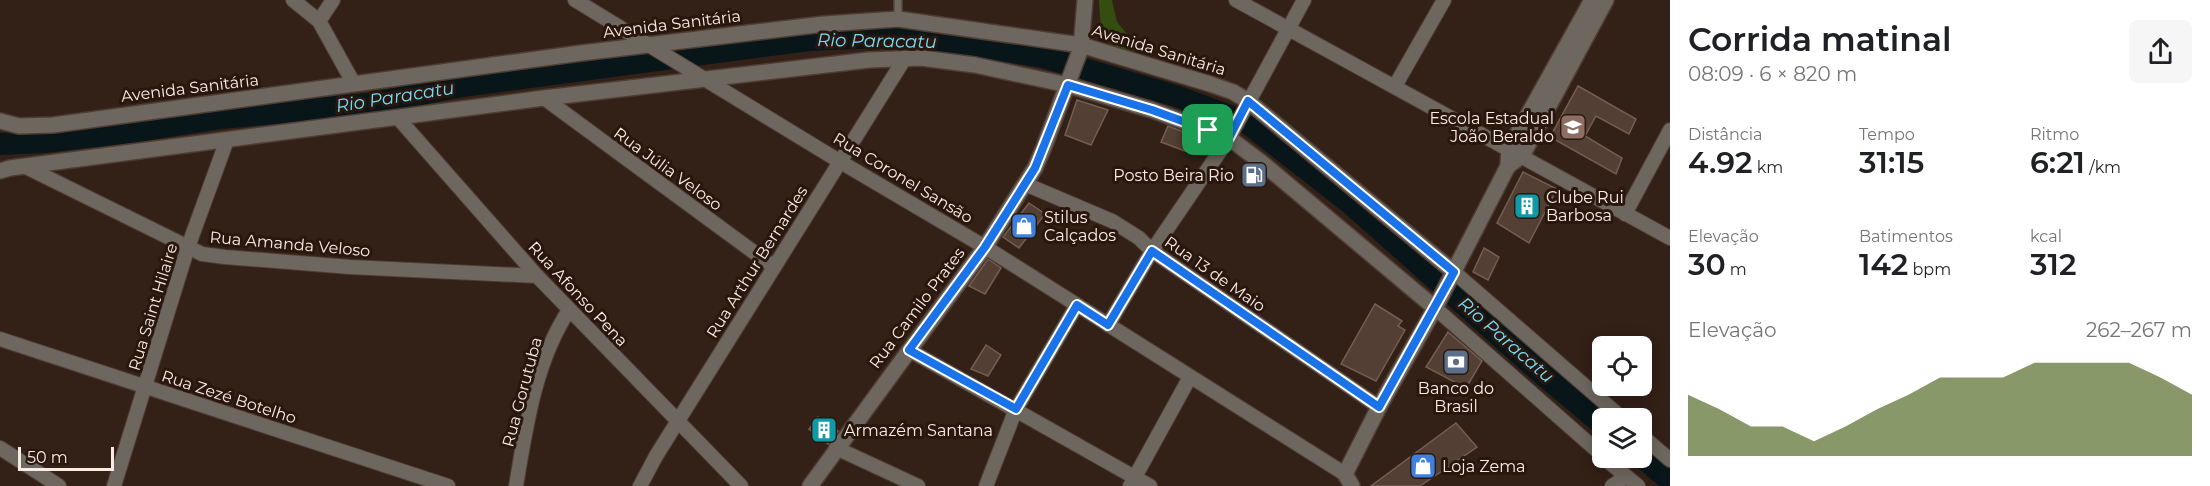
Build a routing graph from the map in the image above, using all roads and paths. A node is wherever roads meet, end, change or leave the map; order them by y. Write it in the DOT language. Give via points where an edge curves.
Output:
graph roads {
  1 [pos="293,0"];
  2 [pos="333,0"];
  3 [pos="575,0"];
  4 [pos="898,0"];
  5 [pos="1085,0"];
  6 [pos="1236,0"];
  7 [pos="1304,0"];
  8 [pos="1444,0"];
  9 [pos="1592,0"];
  10 [pos="1606,0"];
  11 [pos="898,20"];
  12 [pos="319,21"];
  13 [pos="1289,27"];
  14 [pos="649,45"];
  15 [pos="1081,46"];
  16 [pos="905,58"];
  17 [pos="704,80"];
  18 [pos="1069,81"];
  19 [pos="354,84"];
  20 [pos="1395,86"];
  21 [pos="544,98"];
  22 [pos="1246,104"];
  23 [pos="398,118"];
  24 [pos="0,121"];
  25 [pos="1670,130"];
  26 [pos="1231,135"];
  27 [pos="227,140"];
  28 [pos="1515,153"];
  29 [pos="839,161"];
  30 [pos="26,166"];
  31 [pos="0,171"];
  32 [pos="1025,184"];
  33 [pos="1625,214"];
  34 [pos="1670,238"];
  35 [pos="188,247"];
  36 [pos="985,247"];
  37 [pos="1152,251"];
  38 [pos="774,267"];
  39 [pos="537,276"];
  40 [pos="1452,276"];
  41 [pos="1439,301"];
  42 [pos="1077,305"];
  43 [pos="569,310"];
  44 [pos="1108,325"];
  45 [pos="0,339"];
  46 [pos="909,350"];
  47 [pos="1190,377"];
  48 [pos="146,387"];
  49 [pos="1379,407"];
  50 [pos="1610,408"];
  51 [pos="1016,409"];
  52 [pos="677,422"];
  53 [pos="1652,444"];
  54 [pos="1592,446"];
  55 [pos="0,448"];
  56 [pos="836,448"];
  57 [pos="1670,460"];
  58 [pos="1616,468"];
  59 [pos="1626,477"];
  60 [pos="1348,480"];
  61 [pos="1132,481"];
  62 [pos="444,485"];
  63 [pos="59,486"];
  64 [pos="114,486"];
  65 [pos="516,486"];
  66 [pos="640,486"];
  67 [pos="741,486"];
  68 [pos="810,486"];
  69 [pos="918,486"];
  70 [pos="986,486"];
  71 [pos="1150,486"];
  72 [pos="1612,486"];
  73 [pos="1638,486"];
  1 -- 12 [label="street"];
  2 -- 12 [label="street"];
  3 -- 14 [label="street, Rua Coronel Sansão"];
  4 -- 11 [label="lane"];
  5 -- 15 [label="street, Rua Camilo Prates"];
  6 -- 13 [label="street"];
  7 -- 13 [label="street"];
  8 -- 20 [label="street"];
  9 -- 28 [label="street"];
  10 -- 28 [label="street"];
  11 -- 14 [label="street, Avenida Sanitária" via="824,24"];
  11 -- 15 [label="street, Avenida Sanitária"];
  12 -- 19 [label="street"];
  13 -- 20 [label="street"];
  13 -- 22 [label="street"];
  14 -- 17 [label="street, Rua Coronel Sansão"];
  14 -- 19 [label="street, Avenida Sanitária"];
  15 -- 18 [label="street, Rua Camilo Prates"];
  15 -- 22 [label="street, Avenida Sanitária" via="1233,92"];
  16 -- 17 [label="street"];
  16 -- 18 [label="street" via="943,60"];
  16 -- 29 [label="street, Rua Arthur Bernardes"];
  17 -- 21 [label="street"];
  17 -- 29 [label="street, Rua Coronel Sansão"];
  18 -- 26 [label="street"];
  18 -- 32 [label="street, Rua Camilo Prates"];
  19 -- 24 [label="street, Avenida Sanitária" via="52,124 19,126"];
  20 -- 28 [label="street"];
  21 -- 23 [label="street"];
  21 -- 38 [label="street, Rua Júlia Veloso"];
  22 -- 26 [label="street"];
  22 -- 40 [label="street, Avenida Sanitária"];
  23 -- 27 [label="street"];
  23 -- 39 [label="street, Rua Afonso Pena"];
  25 -- 33 [label="street"];
  26 -- 37 [label="street"];
  26 -- 41 [label="street"];
  27 -- 30 [label="street"];
  27 -- 35 [label="street, Rua Saint Hilaire"];
  28 -- 33 [label="street"];
  28 -- 40 [label="street"];
  29 -- 36 [label="street, Rua Coronel Sansão"];
  29 -- 38 [label="street, Rua Arthur Bernardes"];
  30 -- 31 [label="street"];
  30 -- 35 [label="street, Rua Amanda Veloso"];
  32 -- 36 [label="street, Rua Camilo Prates"];
  32 -- 37 [label="street, Rua 13 de Maio" via="1112,221 1140,238"];
  33 -- 34 [label="street"];
  35 -- 39 [label="street, Rua Amanda Veloso" via="202,254 225,257"];
  35 -- 48 [label="street, Rua Saint Hilaire"];
  36 -- 42 [label="street, Rua Coronel Sansão"];
  36 -- 46 [label="street, Rua Camilo Prates"];
  37 -- 44 [label="street"];
  37 -- 49 [label="street, Rua 13 de Maio"];
  38 -- 52 [label="street, Rua Arthur Bernardes"];
  39 -- 43 [label="street, Rua Afonso Pena"];
  40 -- 41 [label="street"];
  40 -- 50 [label="street, Avenida Sanitária"];
  41 -- 49 [label="street"];
  41 -- 54 [label="street"];
  42 -- 44 [label="street, Rua Coronel Sansão"];
  42 -- 51 [label="street"];
  43 -- 52 [label="street, Rua Afonso Pena"];
  43 -- 65 [label="street, Rua Gorutuba" via="545,357"];
  44 -- 47 [label="street, Rua Coronel Sansão"];
  45 -- 48 [label="street, Rua Zezé Botelho"];
  46 -- 51 [label="street"];
  46 -- 56 [label="street, Rua Camilo Prates"];
  47 -- 60 [label="street, Rua Coronel Sansão"];
  47 -- 61 [label="street"];
  48 -- 62 [label="street, Rua Zezé Botelho"];
  48 -- 64 [label="street, Rua Saint Hilaire"];
  49 -- 60 [label="street"];
  51 -- 61 [label="street"];
  51 -- 70 [label="street"];
  52 -- 66 [label="street, Rua Arthur Bernardes"];
  52 -- 67 [label="street, Rua Afonso Pena"];
  53 -- 57 [label="street"];
  55 -- 63 [label="street"];
  56 -- 68 [label="street, Rua Camilo Prates"];
  56 -- 69 [label="street"];
  58 -- 59 [label="street"];
  59 -- 72 [label="street"];
  59 -- 73 [label="street"];
  61 -- 71 [label="street"];
}
